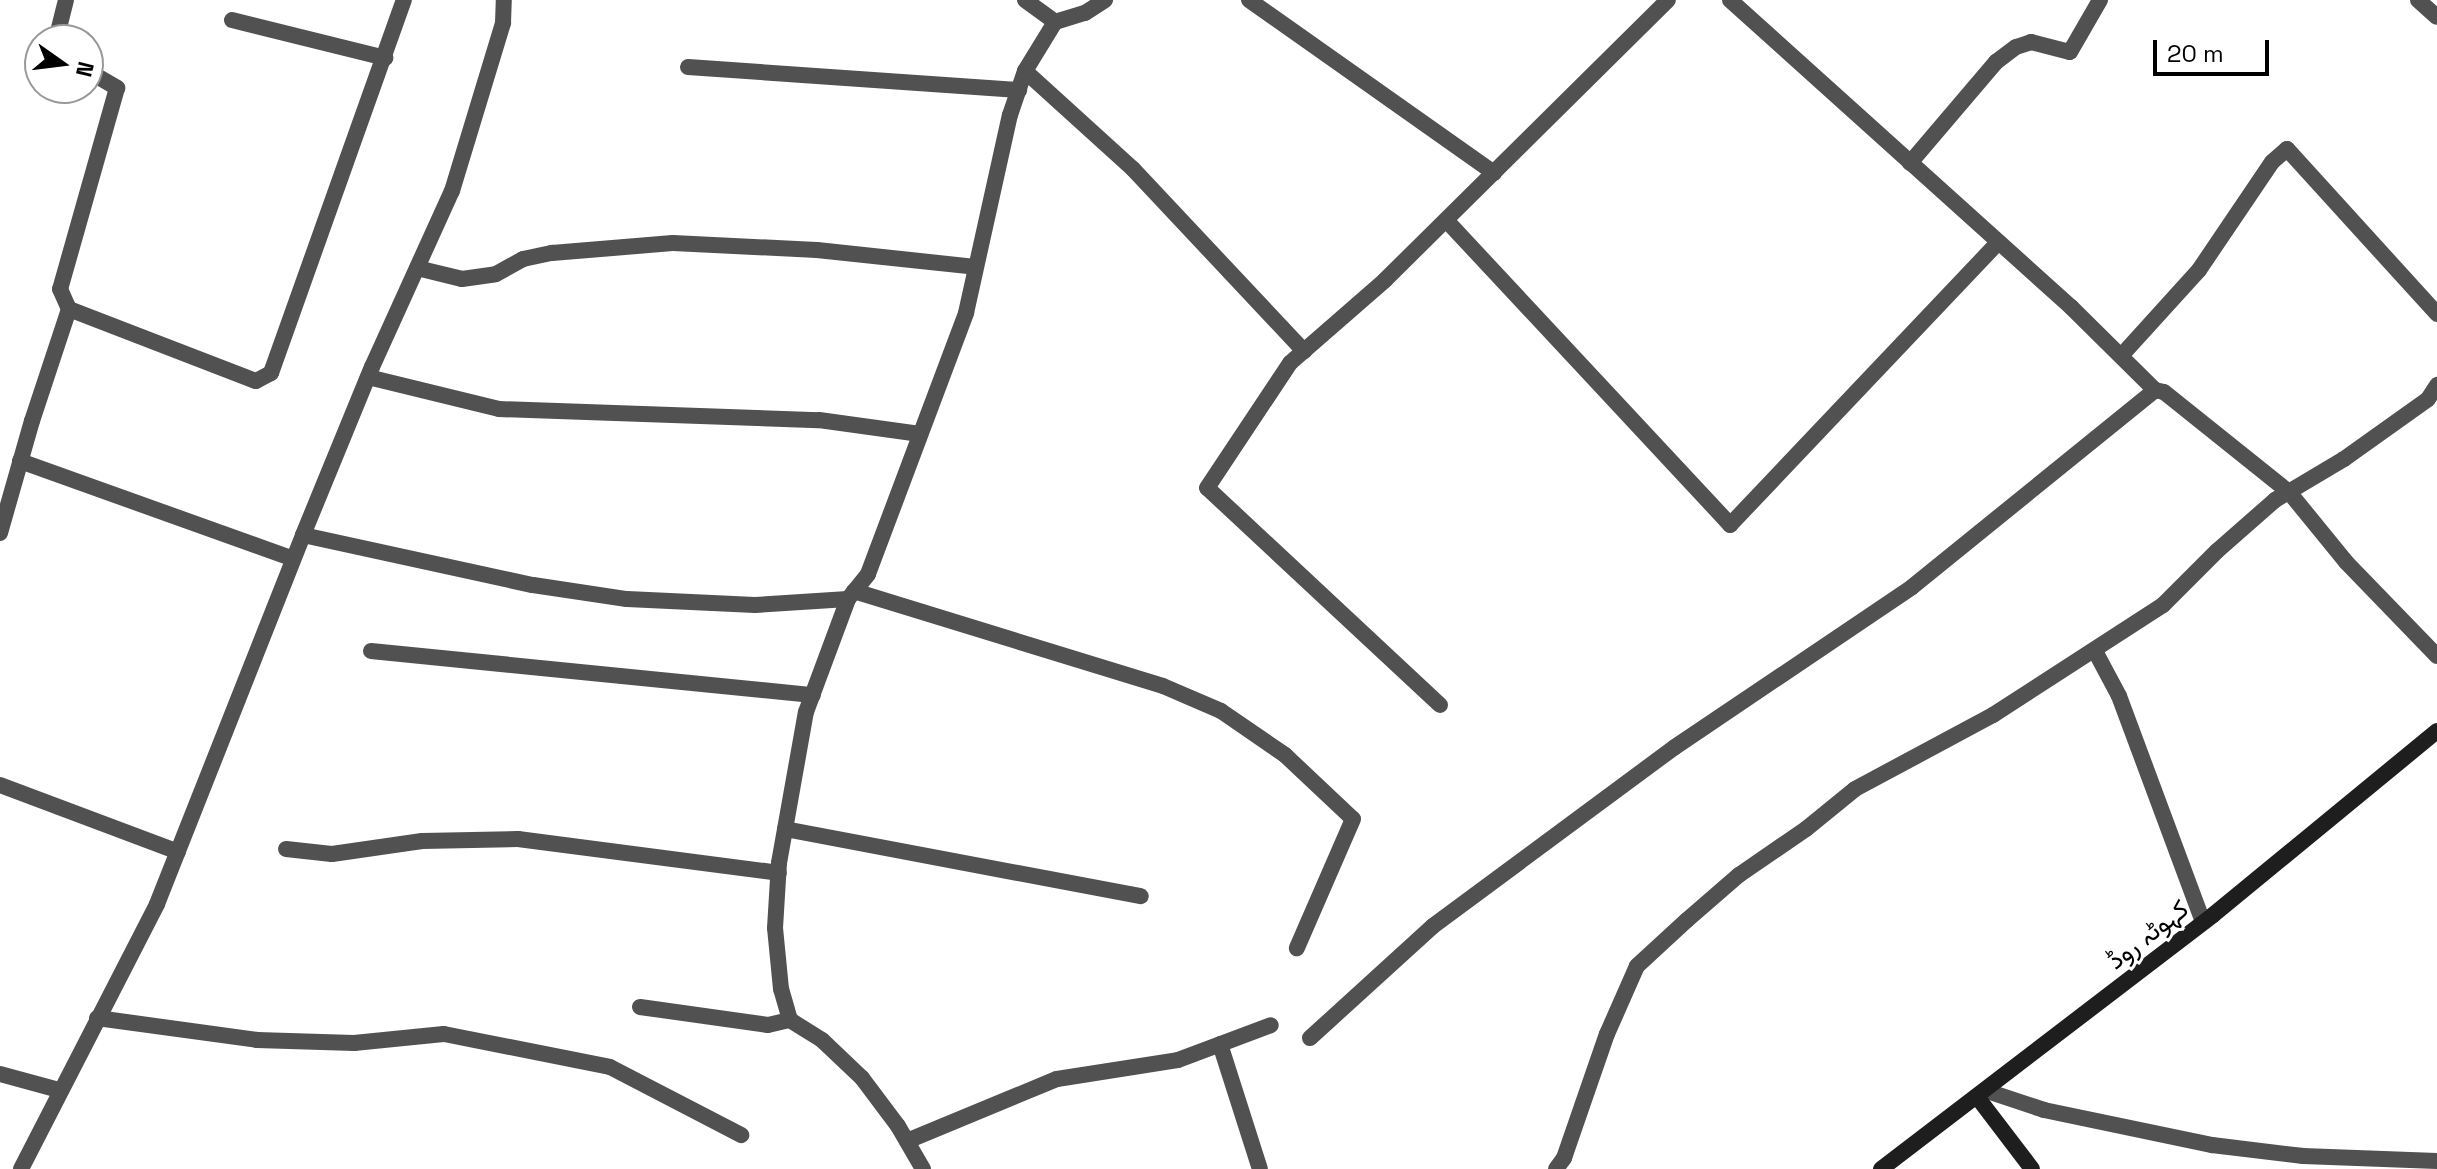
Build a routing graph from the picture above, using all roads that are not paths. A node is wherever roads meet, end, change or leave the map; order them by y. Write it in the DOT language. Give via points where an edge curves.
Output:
graph roads {
  1 [pos="66,0"];
  2 [pos="404,0"];
  3 [pos="504,0"];
  4 [pos="1025,0"];
  5 [pos="1105,0"];
  6 [pos="1249,0"];
  7 [pos="1668,0"];
  8 [pos="1730,0"];
  9 [pos="2100,0"];
  10 [pos="2418,0"];
  11 [pos="2437,17"];
  12 [pos="232,20"];
  13 [pos="1055,22"];
  14 [pos="60,24"];
  15 [pos="385,58"];
  16 [pos="688,67"];
  17 [pos="1025,71"];
  18 [pos="104,80"];
  19 [pos="1019,90"];
  20 [pos="1910,163"];
  21 [pos="1494,173"];
  22 [pos="1446,220"];
  23 [pos="1999,242"];
  24 [pos="975,267"];
  25 [pos="417,268"];
  26 [pos="69,309"];
  27 [pos="2437,314"];
  28 [pos="1304,351"];
  29 [pos="2121,356"];
  30 [pos="368,377"];
  31 [pos="2437,385"];
  32 [pos="2155,390"];
  33 [pos="920,434"];
  34 [pos="20,461"];
  35 [pos="2289,492"];
  36 [pos="0,533"];
  37 [pos="303,535"];
  38 [pos="293,559"];
  39 [pos="851,595"];
  40 [pos="371,651"];
  41 [pos="2095,651"];
  42 [pos="2437,656"];
  43 [pos="813,695"];
  44 [pos="1440,705"];
  45 [pos="2437,731"];
  46 [pos="0,785"];
  47 [pos="785,829"];
  48 [pos="286,849"];
  49 [pos="178,852"];
  50 [pos="779,873"];
  51 [pos="1141,896"];
  52 [pos="2203,922"];
  53 [pos="1297,948"];
  54 [pos="640,1007"];
  55 [pos="97,1018"];
  56 [pos="790,1020"];
  57 [pos="1271,1025"];
  58 [pos="1310,1038"];
  59 [pos="1220,1044"];
  60 [pos="0,1074"];
  61 [pos="59,1090"];
  62 [pos="1982,1094"];
  63 [pos="741,1135"];
  64 [pos="907,1141"];
  65 [pos="2437,1161"];
  66 [pos="21,1169"];
  67 [pos="923,1169"];
  68 [pos="1260,1169"];
  69 [pos="1556,1169"];
  70 [pos="1881,1169"];
  71 [pos="2032,1169"];
  1 -- 14 [label="street"];
  2 -- 15 [label="street"];
  3 -- 25 [label="street" via="503,23 452,191"];
  4 -- 13 [label="street"];
  5 -- 13 [label="street"];
  6 -- 21 [label="street"];
  7 -- 21 [label="street"];
  8 -- 20 [label="street"];
  9 -- 20 [label="street" via="2070,52 2031,42 1996,62"];
  10 -- 11 [label="street"];
  12 -- 15 [label="street"];
  13 -- 17 [label="street"];
  15 -- 26 [label="street" via="271,373 256,381"];
  16 -- 19 [label="street"];
  17 -- 19 [label="street"];
  17 -- 28 [label="street" via="1133,169"];
  18 -- 26 [label="street" via="117,88 60,289"];
  19 -- 24 [label="street"];
  20 -- 23 [label="street"];
  21 -- 22 [label="street"];
  22 -- 23 [label="street" via="1730,525"];
  22 -- 28 [label="street"];
  23 -- 29 [label="street"];
  24 -- 25 [label="street" via="817,250 673,243 552,253 523,259 496,274 462,279"];
  24 -- 33 [label="street" via="966,313"];
  25 -- 30 [label="street"];
  26 -- 34 [label="street"];
  27 -- 29 [label="street" via="2287,149 2272,162 2199,270"];
  28 -- 44 [label="street" via="1290,363 1207,488"];
  29 -- 32 [label="street"];
  30 -- 33 [label="street" via="499,409 819,420"];
  30 -- 37 [label="street"];
  31 -- 35 [label="street" via="2428,399"];
  32 -- 35 [label="street"];
  32 -- 58 [label="street" via="1912,587 1675,747 1433,926"];
  33 -- 39 [label="street" via="868,574"];
  34 -- 36 [label="street"];
  34 -- 38 [label="street"];
  35 -- 41 [label="street" via="2217,551 2163,605"];
  35 -- 42 [label="street" via="2356,574"];
  37 -- 38 [label="street"];
  37 -- 39 [label="street" via="533,585 627,599 755,605"];
  38 -- 49 [label="street"];
  39 -- 43 [label="street"];
  39 -- 53 [label="street" via="1163,686 1221,711 1285,755 1353,819"];
  40 -- 43 [label="street"];
  41 -- 52 [label="street" via="2119,696"];
  41 -- 69 [label="street" via="1993,715 1855,789 1739,875 1637,966"];
  43 -- 47 [label="street"];
  45 -- 52 [label="main road, کہوٹہ روڈ"];
  46 -- 49 [label="street"];
  47 -- 50 [label="street"];
  47 -- 51 [label="street"];
  48 -- 50 [label="street" via="332,854 422,841 518,839"];
  49 -- 55 [label="street"];
  50 -- 56 [label="street" via="775,928"];
  52 -- 62 [label="main road, کہوٹہ روڈ"];
  54 -- 56 [label="street" via="768,1025"];
  55 -- 61 [label="street"];
  55 -- 63 [label="street" via="257,1040 354,1043 444,1034 610,1067"];
  56 -- 64 [label="street" via="822,1040 862,1078"];
  57 -- 59 [label="street"];
  59 -- 64 [label="street" via="1178,1060 1057,1079"];
  59 -- 68 [label="street"];
  60 -- 61 [label="street"];
  61 -- 66 [label="street"];
  62 -- 65 [label="street" via="2212,1145 2303,1156"];
  62 -- 70 [label="main road, کہوٹہ روڈ"];
  62 -- 71 [label="main road"];
  64 -- 67 [label="street"];
}
